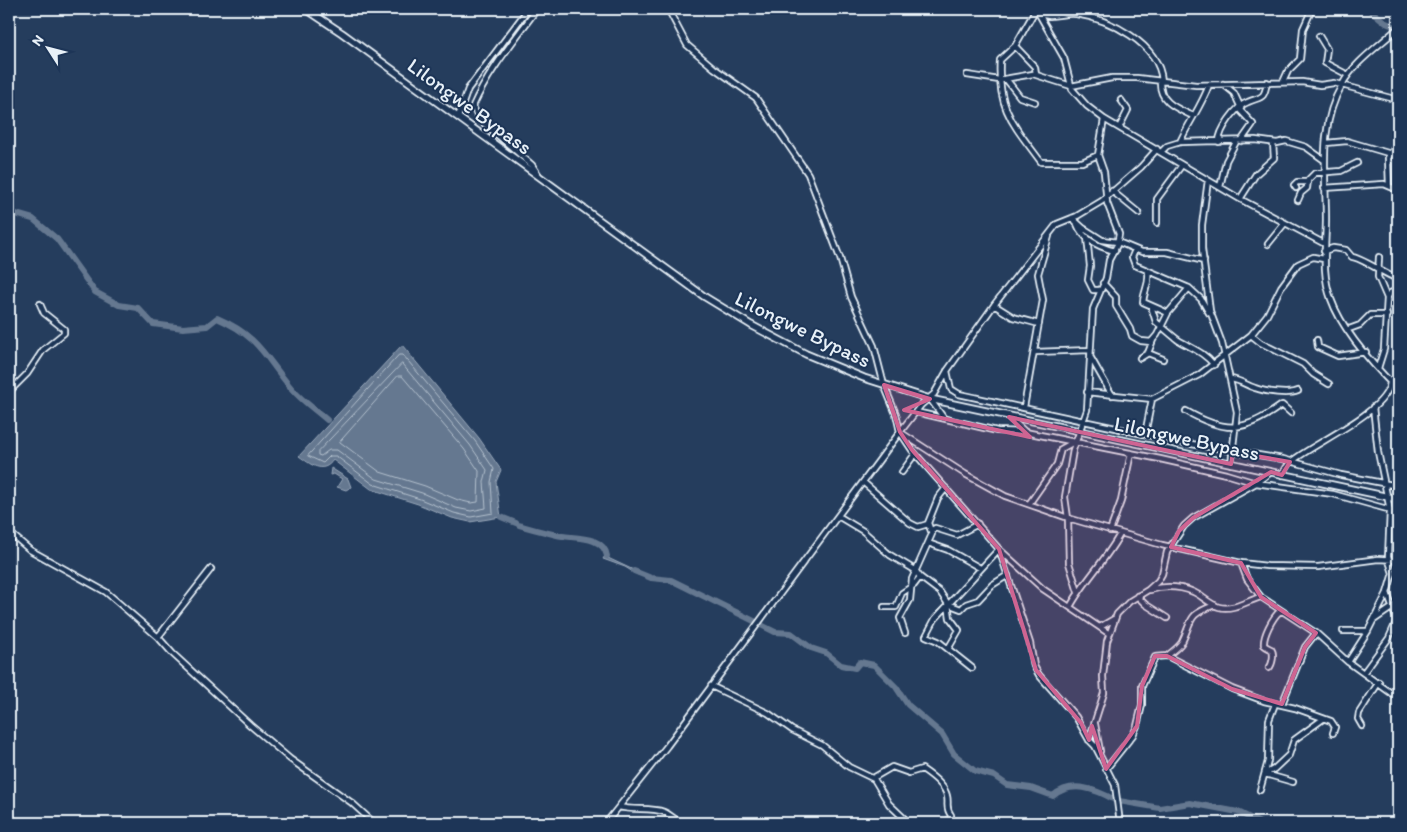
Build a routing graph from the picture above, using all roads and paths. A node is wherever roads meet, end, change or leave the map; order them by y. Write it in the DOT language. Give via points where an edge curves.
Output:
graph roads {
  1 [pos="306,9"];
  2 [pos="528,9"];
  3 [pos="537,9"];
  4 [pos="668,9"];
  5 [pos="1312,9"];
  6 [pos="1037,10"];
  7 [pos="1396,30"];
  8 [pos="1319,36"];
  9 [pos="1015,46"];
  10 [pos="1036,74"];
  11 [pos="967,75"];
  12 [pos="1348,75"];
  13 [pos="1006,79"];
  14 [pos="999,80"];
  15 [pos="1161,81"];
  16 [pos="1268,82"];
  17 [pos="1282,82"];
  18 [pos="1222,83"];
  19 [pos="1342,84"];
  20 [pos="1208,85"];
  21 [pos="1071,86"];
  22 [pos="1121,100"];
  23 [pos="1398,100"];
  24 [pos="1034,102"];
  25 [pos="1240,108"];
  26 [pos="1193,116"];
  27 [pos="458,118"];
  28 [pos="1104,119"];
  29 [pos="1119,128"];
  30 [pos="1180,142"];
  31 [pos="1219,142"];
  32 [pos="1239,142"];
  33 [pos="1273,143"];
  34 [pos="1326,143"];
  35 [pos="1398,143"];
  36 [pos="1159,150"];
  37 [pos="1391,154"];
  38 [pos="1098,155"];
  39 [pos="1398,156"];
  40 [pos="1324,160"];
  41 [pos="1357,163"];
  42 [pos="1182,165"];
  43 [pos="1324,173"];
  44 [pos="541,179"];
  45 [pos="1208,180"];
  46 [pos="1308,182"];
  47 [pos="1389,185"];
  48 [pos="1220,186"];
  49 [pos="1296,188"];
  50 [pos="1324,188"];
  51 [pos="1398,190"];
  52 [pos="1112,192"];
  53 [pos="1106,198"];
  54 [pos="1240,199"];
  55 [pos="1298,200"];
  56 [pos="1140,213"];
  57 [pos="1072,218"];
  58 [pos="1077,223"];
  59 [pos="1286,223"];
  60 [pos="1157,224"];
  61 [pos="1050,232"];
  62 [pos="1087,237"];
  63 [pos="1118,242"];
  64 [pos="1268,244"];
  65 [pos="1325,244"];
  66 [pos="1115,250"];
  67 [pos="1135,250"];
  68 [pos="1324,251"];
  69 [pos="1379,257"];
  70 [pos="1324,259"];
  71 [pos="1204,261"];
  72 [pos="1378,270"];
  73 [pos="1148,272"];
  74 [pos="1398,281"];
  75 [pos="1103,283"];
  76 [pos="1189,288"];
  77 [pos="1101,290"];
  78 [pos="1398,290"];
  79 [pos="1387,298"];
  80 [pos="40,304"];
  81 [pos="994,305"];
  82 [pos="1151,306"];
  83 [pos="1168,313"];
  84 [pos="1387,315"];
  85 [pos="1213,318"];
  86 [pos="1039,324"];
  87 [pos="1162,326"];
  88 [pos="1349,330"];
  89 [pos="1251,336"];
  90 [pos="1153,340"];
  91 [pos="1317,340"];
  92 [pos="1090,350"];
  93 [pos="1035,352"];
  94 [pos="1366,352"];
  95 [pos="1148,353"];
  96 [pos="1225,355"];
  97 [pos="1090,357"];
  98 [pos="1140,358"];
  99 [pos="1163,359"];
  100 [pos="1214,365"];
  101 [pos="1378,368"];
  102 [pos="947,371"];
  103 [pos="1230,379"];
  104 [pos="1390,382"];
  105 [pos="1329,384"];
  106 [pos="884,385"];
  107 [pos="1398,390"];
  108 [pos="1298,391"];
  109 [pos="9,392"];
  110 [pos="1087,392"];
  111 [pos="1112,395"];
  112 [pos="930,399"];
  113 [pos="1152,399"];
  114 [pos="1024,407"];
  115 [pos="1373,407"];
  116 [pos="1186,411"];
  117 [pos="916,412"];
  118 [pos="1291,413"];
  119 [pos="943,417"];
  120 [pos="1008,417"];
  121 [pos="1083,420"];
  122 [pos="1236,428"];
  123 [pos="900,432"];
  124 [pos="1026,432"];
  125 [pos="1078,432"];
  126 [pos="1145,434"];
  127 [pos="1075,442"];
  128 [pos="1233,452"];
  129 [pos="1131,453"];
  130 [pos="915,454"];
  131 [pos="1290,462"];
  132 [pos="1231,464"];
  133 [pos="902,472"];
  134 [pos="1271,472"];
  135 [pos="1282,474"];
  136 [pos="863,482"];
  137 [pos="1256,483"];
  138 [pos="1386,484"];
  139 [pos="1398,486"];
  140 [pos="946,488"];
  141 [pos="1388,497"];
  142 [pos="1398,499"];
  143 [pos="1029,504"];
  144 [pos="1390,510"];
  145 [pos="1398,512"];
  146 [pos="838,516"];
  147 [pos="1068,518"];
  148 [pos="928,524"];
  149 [pos="978,524"];
  150 [pos="932,530"];
  151 [pos="1110,531"];
  152 [pos="9,533"];
  153 [pos="1120,534"];
  154 [pos="928,542"];
  155 [pos="1171,547"];
  156 [pos="999,549"];
  157 [pos="1388,558"];
  158 [pos="1398,560"];
  159 [pos="1241,563"];
  160 [pos="980,568"];
  161 [pos="212,570"];
  162 [pos="915,570"];
  163 [pos="1008,575"];
  164 [pos="920,577"];
  165 [pos="911,587"];
  166 [pos="1148,590"];
  167 [pos="1078,592"];
  168 [pos="1387,593"];
  169 [pos="1137,596"];
  170 [pos="1262,597"];
  171 [pos="948,604"];
  172 [pos="1215,605"];
  173 [pos="884,607"];
  174 [pos="1070,607"];
  175 [pos="1396,607"];
  176 [pos="1280,611"];
  177 [pos="1167,618"];
  178 [pos="1114,619"];
  179 [pos="1372,621"];
  180 [pos="1100,627"];
  181 [pos="1343,631"];
  182 [pos="1368,631"];
  183 [pos="904,633"];
  184 [pos="1108,633"];
  185 [pos="1316,633"];
  186 [pos="158,636"];
  187 [pos="948,648"];
  188 [pos="1167,656"];
  189 [pos="1348,662"];
  190 [pos="972,668"];
  191 [pos="1269,668"];
  192 [pos="1364,672"];
  193 [pos="1379,682"];
  194 [pos="711,686"];
  195 [pos="1398,698"];
  196 [pos="1275,704"];
  197 [pos="1282,704"];
  198 [pos="1323,719"];
  199 [pos="1095,722"];
  200 [pos="1362,726"];
  201 [pos="1333,733"];
  202 [pos="1089,740"];
  203 [pos="1106,769"];
  204 [pos="1265,774"];
  205 [pos="873,778"];
  206 [pos="1293,782"];
  207 [pos="1260,790"];
  208 [pos="619,808"];
  209 [pos="374,823"];
  210 [pos="606,823"];
  211 [pos="682,823"];
  212 [pos="909,823"];
  213 [pos="954,823"];
  214 [pos="1120,823"];
  1 -- 27 [label="main road, Lilongwe Bypass"];
  2 -- 27 [label="street" via="468,89"];
  3 -- 44 [label="street" via="496,63 473,106 478,118 532,165"];
  4 -- 106 [label="street" via="687,45 756,98 808,174 851,297 874,346"];
  5 -- 17 [label="street" via="1303,29 1298,63 1288,70"];
  6 -- 9 [label="street"];
  6 -- 15 [label="street" via="1050,18 1074,14 1106,21 1147,50 1160,71"];
  6 -- 21 [label="street" via="1064,58"];
  7 -- 12 [label="street"];
  8 -- 12 [label="street" via="1327,49 1325,63"];
  9 -- 10 [label="street" via="1035,67"];
  9 -- 14 [label="street" via="1000,60"];
  10 -- 13 [label="street"];
  10 -- 21 [label="street"];
  11 -- 14 [label="street"];
  12 -- 19 [label="street"];
  13 -- 14 [label="street"];
  13 -- 24 [label="street" via="1020,97"];
  14 -- 38 [label="street" via="1010,121 1042,162 1082,162"];
  15 -- 20 [label="street"];
  15 -- 21 [label="street" via="1112,78"];
  15 -- 26 [label="street" via="1162,95 1168,103"];
  16 -- 17 [label="street"];
  16 -- 18 [label="street"];
  16 -- 25 [label="street" via="1262,98 1248,101"];
  17 -- 19 [label="street"];
  18 -- 20 [label="street"];
  18 -- 25 [label="street" via="1234,93"];
  19 -- 23 [label="street"];
  19 -- 34 [label="street" via="1334,103"];
  20 -- 26 [label="street" via="1204,101"];
  21 -- 28 [label="street" via="1087,106"];
  22 -- 29 [label="street" via="1128,110"];
  25 -- 31 [label="street" via="1220,131"];
  25 -- 32 [label="street" via="1253,124"];
  26 -- 30 [label="street"];
  27 -- 44 [label="main road, Lilongwe Bypass"];
  28 -- 29 [label="street"];
  28 -- 38 [label="street"];
  29 -- 36 [label="street"];
  30 -- 31 [label="street"];
  30 -- 36 [label="street"];
  31 -- 32 [label="street"];
  32 -- 33 [label="street"];
  32 -- 48 [label="street" via="1226,161"];
  33 -- 40 [label="street" via="1300,144"];
  33 -- 54 [label="street" via="1274,158 1256,174"];
  34 -- 37 [label="street" via="1347,141"];
  34 -- 40 [label="street"];
  35 -- 37 [label="street"];
  36 -- 42 [label="street"];
  36 -- 52 [label="street"];
  37 -- 39 [label="street"];
  37 -- 47 [label="street" via="1388,158"];
  38 -- 53 [label="street" via="1104,172"];
  40 -- 43 [label="street"];
  41 -- 43 [label="street" via="1341,171"];
  42 -- 45 [label="street"];
  42 -- 60 [label="street" via="1158,199"];
  43 -- 46 [label="street" via="1316,173"];
  43 -- 50 [label="street"];
  44 -- 106 [label="main road, Lilongwe Bypass" via="719,306 806,354"];
  45 -- 48 [label="street"];
  45 -- 71 [label="street" via="1201,232"];
  46 -- 49 [label="street" via="1297,182"];
  46 -- 55 [label="street"];
  47 -- 50 [label="street"];
  47 -- 51 [label="street"];
  48 -- 54 [label="street"];
  50 -- 65 [label="street"];
  52 -- 53 [label="street"];
  52 -- 56 [label="street"];
  53 -- 57 [label="street"];
  53 -- 63 [label="street" via="1119,230"];
  54 -- 59 [label="street"];
  57 -- 58 [label="street"];
  57 -- 61 [label="street" via="1064,219"];
  58 -- 62 [label="street"];
  58 -- 63 [label="street" via="1102,240"];
  59 -- 64 [label="street"];
  59 -- 65 [label="street"];
  61 -- 81 [label="street"];
  61 -- 86 [label="street" via="1038,274 1043,297"];
  62 -- 66 [label="street" via="1102,248"];
  62 -- 77 [label="street" via="1088,280 1093,290"];
  63 -- 66 [label="street"];
  63 -- 67 [label="street"];
  65 -- 68 [label="street"];
  66 -- 75 [label="street"];
  67 -- 71 [label="street" via="1167,252"];
  67 -- 73 [label="street" via="1134,264"];
  68 -- 70 [label="street"];
  68 -- 72 [label="street" via="1333,248 1346,250"];
  69 -- 72 [label="street"];
  70 -- 88 [label="street" via="1330,298"];
  70 -- 89 [label="street" via="1313,257 1298,264"];
  71 -- 85 [label="street"];
  72 -- 74 [label="street"];
  72 -- 79 [label="street" via="1378,279"];
  73 -- 76 [label="street"];
  73 -- 82 [label="street" via="1150,281 1143,294 1143,302"];
  75 -- 77 [label="street"];
  75 -- 90 [label="street" via="1116,297 1116,306 1132,336"];
  76 -- 83 [label="street"];
  76 -- 85 [label="street"];
  77 -- 92 [label="street" via="1093,309 1094,330"];
  78 -- 79 [label="street"];
  79 -- 84 [label="street"];
  80 -- 109 [label="street" via="44,313 64,333 42,350 27,374"];
  81 -- 86 [label="street" via="1013,317"];
  81 -- 102 [label="street"];
  82 -- 83 [label="street"];
  82 -- 87 [label="street" via="1155,321"];
  83 -- 87 [label="street"];
  84 -- 88 [label="street" via="1370,315"];
  84 -- 101 [label="street" via="1384,349"];
  85 -- 96 [label="street"];
  86 -- 93 [label="street"];
  87 -- 90 [label="street"];
  87 -- 100 [label="street" via="1206,355"];
  88 -- 94 [label="street"];
  89 -- 96 [label="street"];
  89 -- 105 [label="street" via="1303,364"];
  90 -- 95 [label="street"];
  91 -- 94 [label="street" via="1318,347 1335,356"];
  92 -- 93 [label="street"];
  92 -- 97 [label="street"];
  93 -- 114 [label="street"];
  94 -- 101 [label="street"];
  95 -- 98 [label="street"];
  95 -- 99 [label="street"];
  96 -- 100 [label="street"];
  96 -- 103 [label="street"];
  97 -- 110 [label="street"];
  97 -- 111 [label="street"];
  100 -- 113 [label="street"];
  101 -- 104 [label="street"];
  102 -- 112 [label="street"];
  102 -- 114 [label="street" via="954,392"];
  103 -- 108 [label="street" via="1255,388"];
  103 -- 122 [label="street" via="1237,412"];
  104 -- 107 [label="street"];
  104 -- 115 [label="street" via="1388,392"];
  106 -- 112 [label="main road, Lilongwe Bypass"];
  106 -- 123 [label="street"];
  110 -- 111 [label="street"];
  110 -- 121 [label="street" via="1087,410"];
  111 -- 113 [label="street"];
  112 -- 117 [label="street"];
  112 -- 119 [label="street"];
  112 -- 120 [label="main road, Lilongwe Bypass"];
  113 -- 126 [label="street"];
  114 -- 121 [label="street"];
  115 -- 131 [label="street" via="1355,422"];
  115 -- 138 [label="street" via="1378,452"];
  116 -- 122 [label="street" via="1204,422"];
  117 -- 119 [label="street"];
  117 -- 123 [label="street"];
  118 -- 122 [label="street" via="1282,406 1251,424"];
  119 -- 124 [label="street" via="998,431"];
  120 -- 124 [label="street"];
  120 -- 125 [label="main road, Lilongwe Bypass"];
  121 -- 125 [label="street"];
  121 -- 126 [label="street"];
  122 -- 128 [label="street"];
  123 -- 130 [label="street"];
  123 -- 136 [label="street"];
  123 -- 143 [label="street" via="988,487"];
  124 -- 127 [label="street"];
  125 -- 127 [label="street"];
  125 -- 132 [label="main road, Lilongwe Bypass"];
  126 -- 128 [label="street"];
  127 -- 129 [label="street"];
  127 -- 143 [label="street" via="1061,448 1057,464"];
  127 -- 147 [label="street" via="1065,497"];
  128 -- 131 [label="street"];
  128 -- 132 [label="street"];
  129 -- 137 [label="street"];
  129 -- 151 [label="street" via="1121,501"];
  130 -- 133 [label="street"];
  130 -- 140 [label="street"];
  131 -- 135 [label="street"];
  131 -- 138 [label="street"];
  132 -- 134 [label="main road, Lilongwe Bypass"];
  134 -- 135 [label="main road, Lilongwe Bypass"];
  134 -- 137 [label="street"];
  135 -- 141 [label="main road, Lilongwe Bypass"];
  136 -- 146 [label="street"];
  136 -- 148 [label="street" via="910,523 918,527"];
  137 -- 144 [label="street" via="1324,493"];
  137 -- 155 [label="street" via="1193,518 1179,531"];
  138 -- 139 [label="street"];
  138 -- 141 [label="street"];
  140 -- 148 [label="street" via="938,498"];
  140 -- 149 [label="street"];
  141 -- 142 [label="main road, Lilongwe Bypass"];
  141 -- 144 [label="street"];
  143 -- 147 [label="street"];
  144 -- 145 [label="street"];
  144 -- 157 [label="street"];
  146 -- 162 [label="street"];
  146 -- 194 [label="street"];
  147 -- 151 [label="street"];
  147 -- 167 [label="street" via="1069,563"];
  148 -- 150 [label="street"];
  149 -- 150 [label="street" via="957,535 935,528"];
  149 -- 156 [label="street"];
  150 -- 154 [label="street"];
  151 -- 153 [label="street"];
  152 -- 186 [label="street" via="41,556 98,586"];
  153 -- 155 [label="street"];
  153 -- 167 [label="street" via="1109,555"];
  154 -- 160 [label="street"];
  154 -- 162 [label="street"];
  155 -- 159 [label="street"];
  155 -- 166 [label="street" via="1165,556 1162,574"];
  156 -- 160 [label="street"];
  156 -- 163 [label="street"];
  156 -- 174 [label="street"];
  157 -- 158 [label="street"];
  157 -- 159 [label="street" via="1318,567"];
  157 -- 168 [label="street" via="1393,573"];
  159 -- 170 [label="street"];
  160 -- 171 [label="street"];
  161 -- 186 [label="street"];
  162 -- 164 [label="street"];
  162 -- 165 [label="street"];
  163 -- 171 [label="street" via="992,585 978,600 961,609"];
  163 -- 202 [label="street" via="1036,670 1081,723"];
  164 -- 165 [label="street"];
  164 -- 171 [label="street" via="940,592"];
  165 -- 173 [label="street" via="902,593 896,607"];
  165 -- 183 [label="street" via="910,600 900,618"];
  166 -- 169 [label="street"];
  166 -- 172 [label="street" via="1179,588 1192,591"];
  167 -- 174 [label="street"];
  168 -- 175 [label="street"];
  168 -- 179 [label="street"];
  169 -- 177 [label="street"];
  169 -- 178 [label="street"];
  170 -- 172 [label="street" via="1233,607"];
  170 -- 176 [label="street"];
  171 -- 187 [label="street" via="950,618 960,630"];
  171 -- 187 [label="street" via="931,624 926,636"];
  172 -- 188 [label="street" via="1191,618 1182,642"];
  174 -- 180 [label="street"];
  175 -- 179 [label="street"];
  175 -- 192 [label="street" via="1397,620 1389,638"];
  176 -- 185 [label="street"];
  176 -- 191 [label="street" via="1264,640 1264,645 1273,655"];
  178 -- 180 [label="street"];
  178 -- 184 [label="street"];
  179 -- 182 [label="street"];
  180 -- 184 [label="street"];
  181 -- 182 [label="street"];
  182 -- 189 [label="street"];
  184 -- 199 [label="street" via="1102,676 1104,693"];
  185 -- 189 [label="street"];
  185 -- 197 [label="street" via="1305,648"];
  186 -- 209 [label="street" via="173,654 250,725"];
  187 -- 190 [label="street"];
  188 -- 196 [label="street" via="1232,688"];
  188 -- 203 [label="street" via="1155,658 1142,686 1137,726"];
  189 -- 192 [label="street"];
  192 -- 193 [label="street"];
  193 -- 195 [label="street"];
  193 -- 200 [label="street" via="1359,713"];
  194 -- 205 [label="street" via="768,712 792,730 822,745 854,770"];
  194 -- 208 [label="street"];
  196 -- 197 [label="street"];
  196 -- 204 [label="street" via="1269,720"];
  197 -- 198 [label="street"];
  198 -- 201 [label="street" via="1334,723"];
  198 -- 204 [label="street" via="1298,737 1289,755"];
  199 -- 202 [label="street"];
  199 -- 203 [label="street"];
  202 -- 203 [label="street"];
  203 -- 214 [label="street" via="1116,790"];
  204 -- 206 [label="street"];
  204 -- 207 [label="street"];
  205 -- 212 [label="street" via="889,804"];
  205 -- 213 [label="street" via="892,767 909,773 922,769 938,780 946,792 950,820"];
  208 -- 210 [label="street"];
  208 -- 211 [label="street" via="653,809 665,812"];
}
